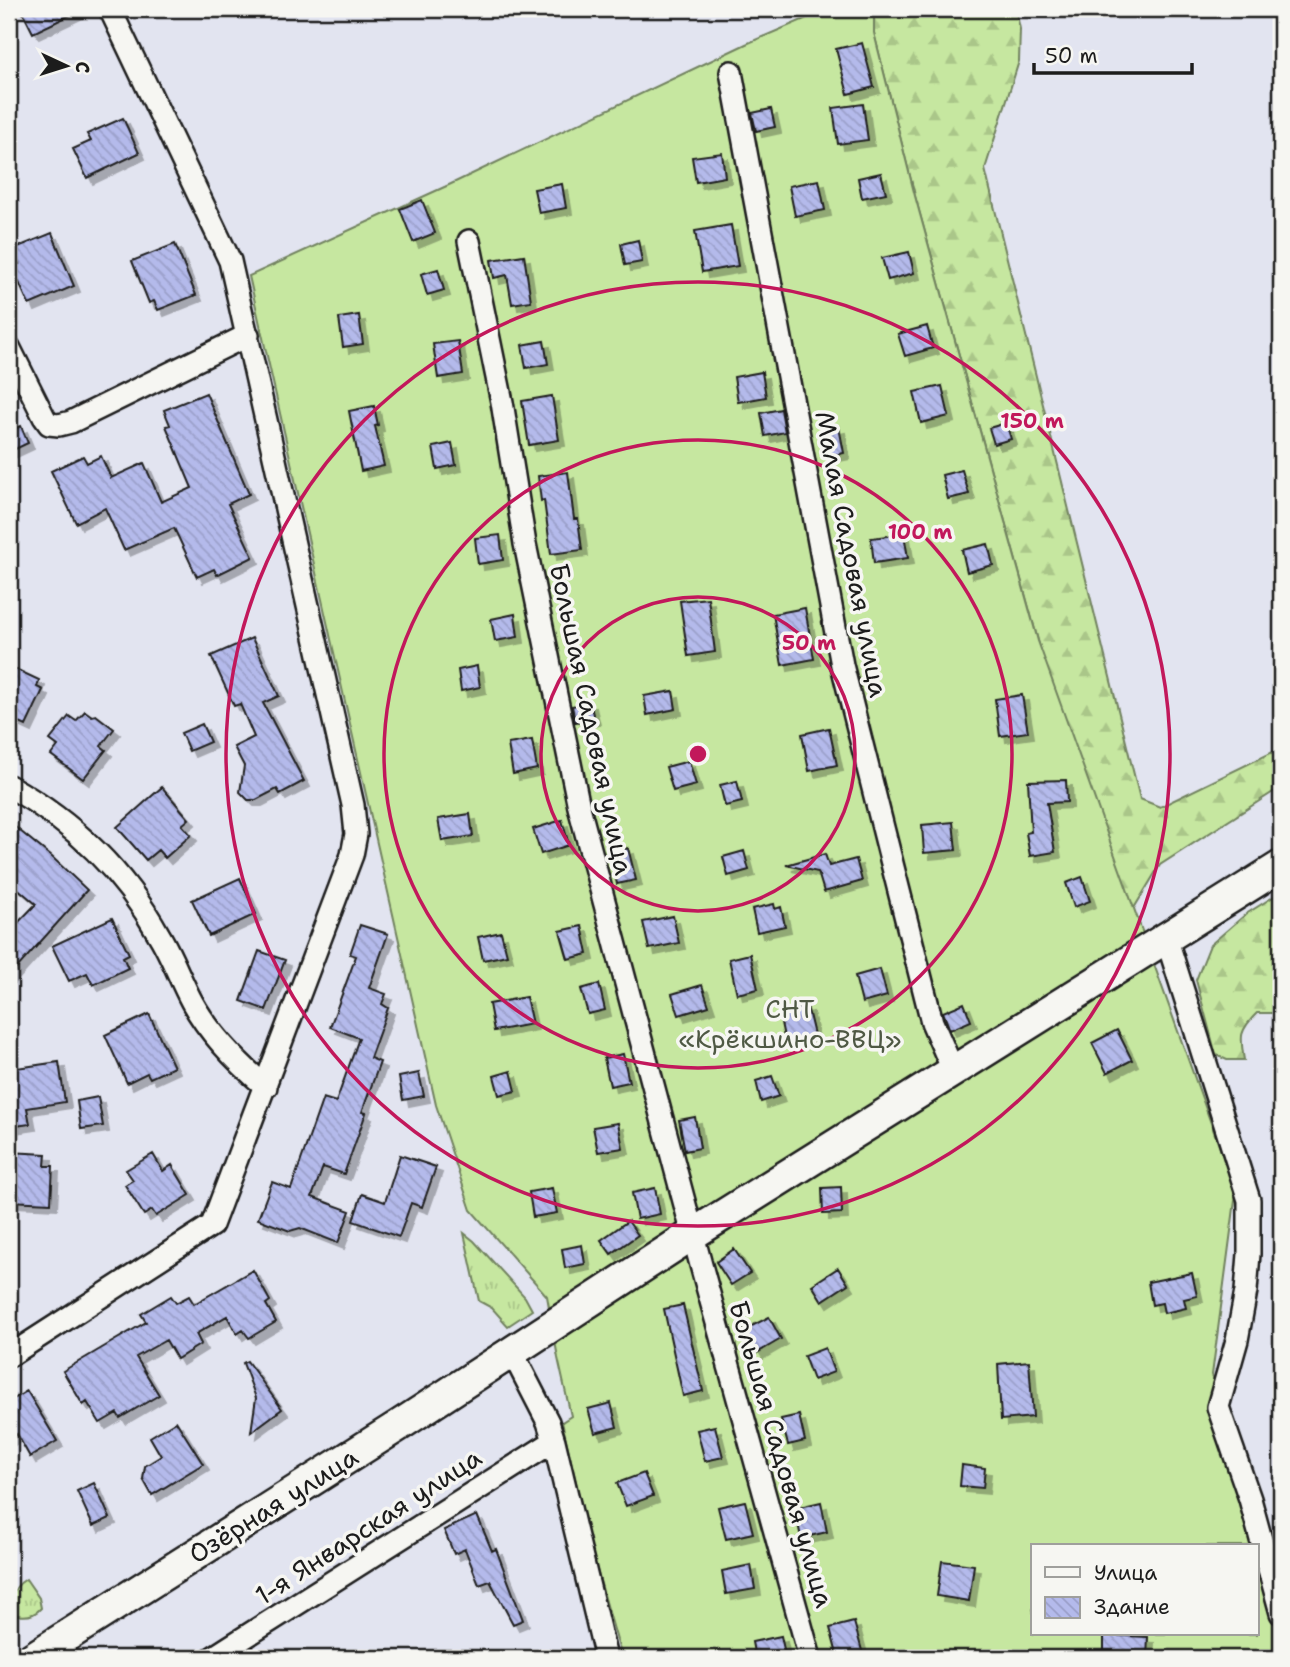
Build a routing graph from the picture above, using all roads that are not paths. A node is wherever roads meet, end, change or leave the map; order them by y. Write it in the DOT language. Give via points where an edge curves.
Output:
graph roads {
  1 [pos="110,9"];
  2 [pos="731,72"];
  3 [pos="470,240"];
  4 [pos="248,335"];
  5 [pos="9,347"];
  6 [pos="9,786"];
  7 [pos="1281,866"];
  8 [pos="1166,937"];
  9 [pos="953,1070"];
  10 [pos="266,1087"];
  11 [pos="693,1234"];
  12 [pos="512,1352"];
  13 [pos="9,1356"];
  14 [pos="554,1441"];
  15 [pos="1281,1613"];
  16 [pos="32,1658"];
  17 [pos="212,1658"];
  18 [pos="606,1658"];
  19 [pos="810,1658"];
  1 -- 4 [label="street" via="230,261"];
  2 -- 9 [label="street, Малая Садовая улица" via="842,665 932,1023"];
  3 -- 11 [label="street, Большая Садовая улица" via="579,807"];
  4 -- 5 [label="street" via="60,425 49,424 44,417"];
  4 -- 10 [label="street" via="354,806 356,834"];
  6 -- 10 [label="street" via="66,822 130,889 212,1033"];
  7 -- 8 [label="main road, Озёрная улица"];
  8 -- 9 [label="main road, Озёрная улица"];
  8 -- 15 [label="street" via="1249,1200 1246,1291 1218,1407 1250,1499"];
  9 -- 11 [label="main road, Озёрная улица"];
  10 -- 13 [label="street" via="212,1225"];
  11 -- 12 [label="main road, Озёрная улица"];
  11 -- 19 [label="street, Большая Садовая улица"];
  12 -- 14 [label="street"];
  12 -- 16 [label="main road, Озёрная улица"];
  14 -- 17 [label="street, 1-я Январская улица"];
  14 -- 18 [label="street"];
}
